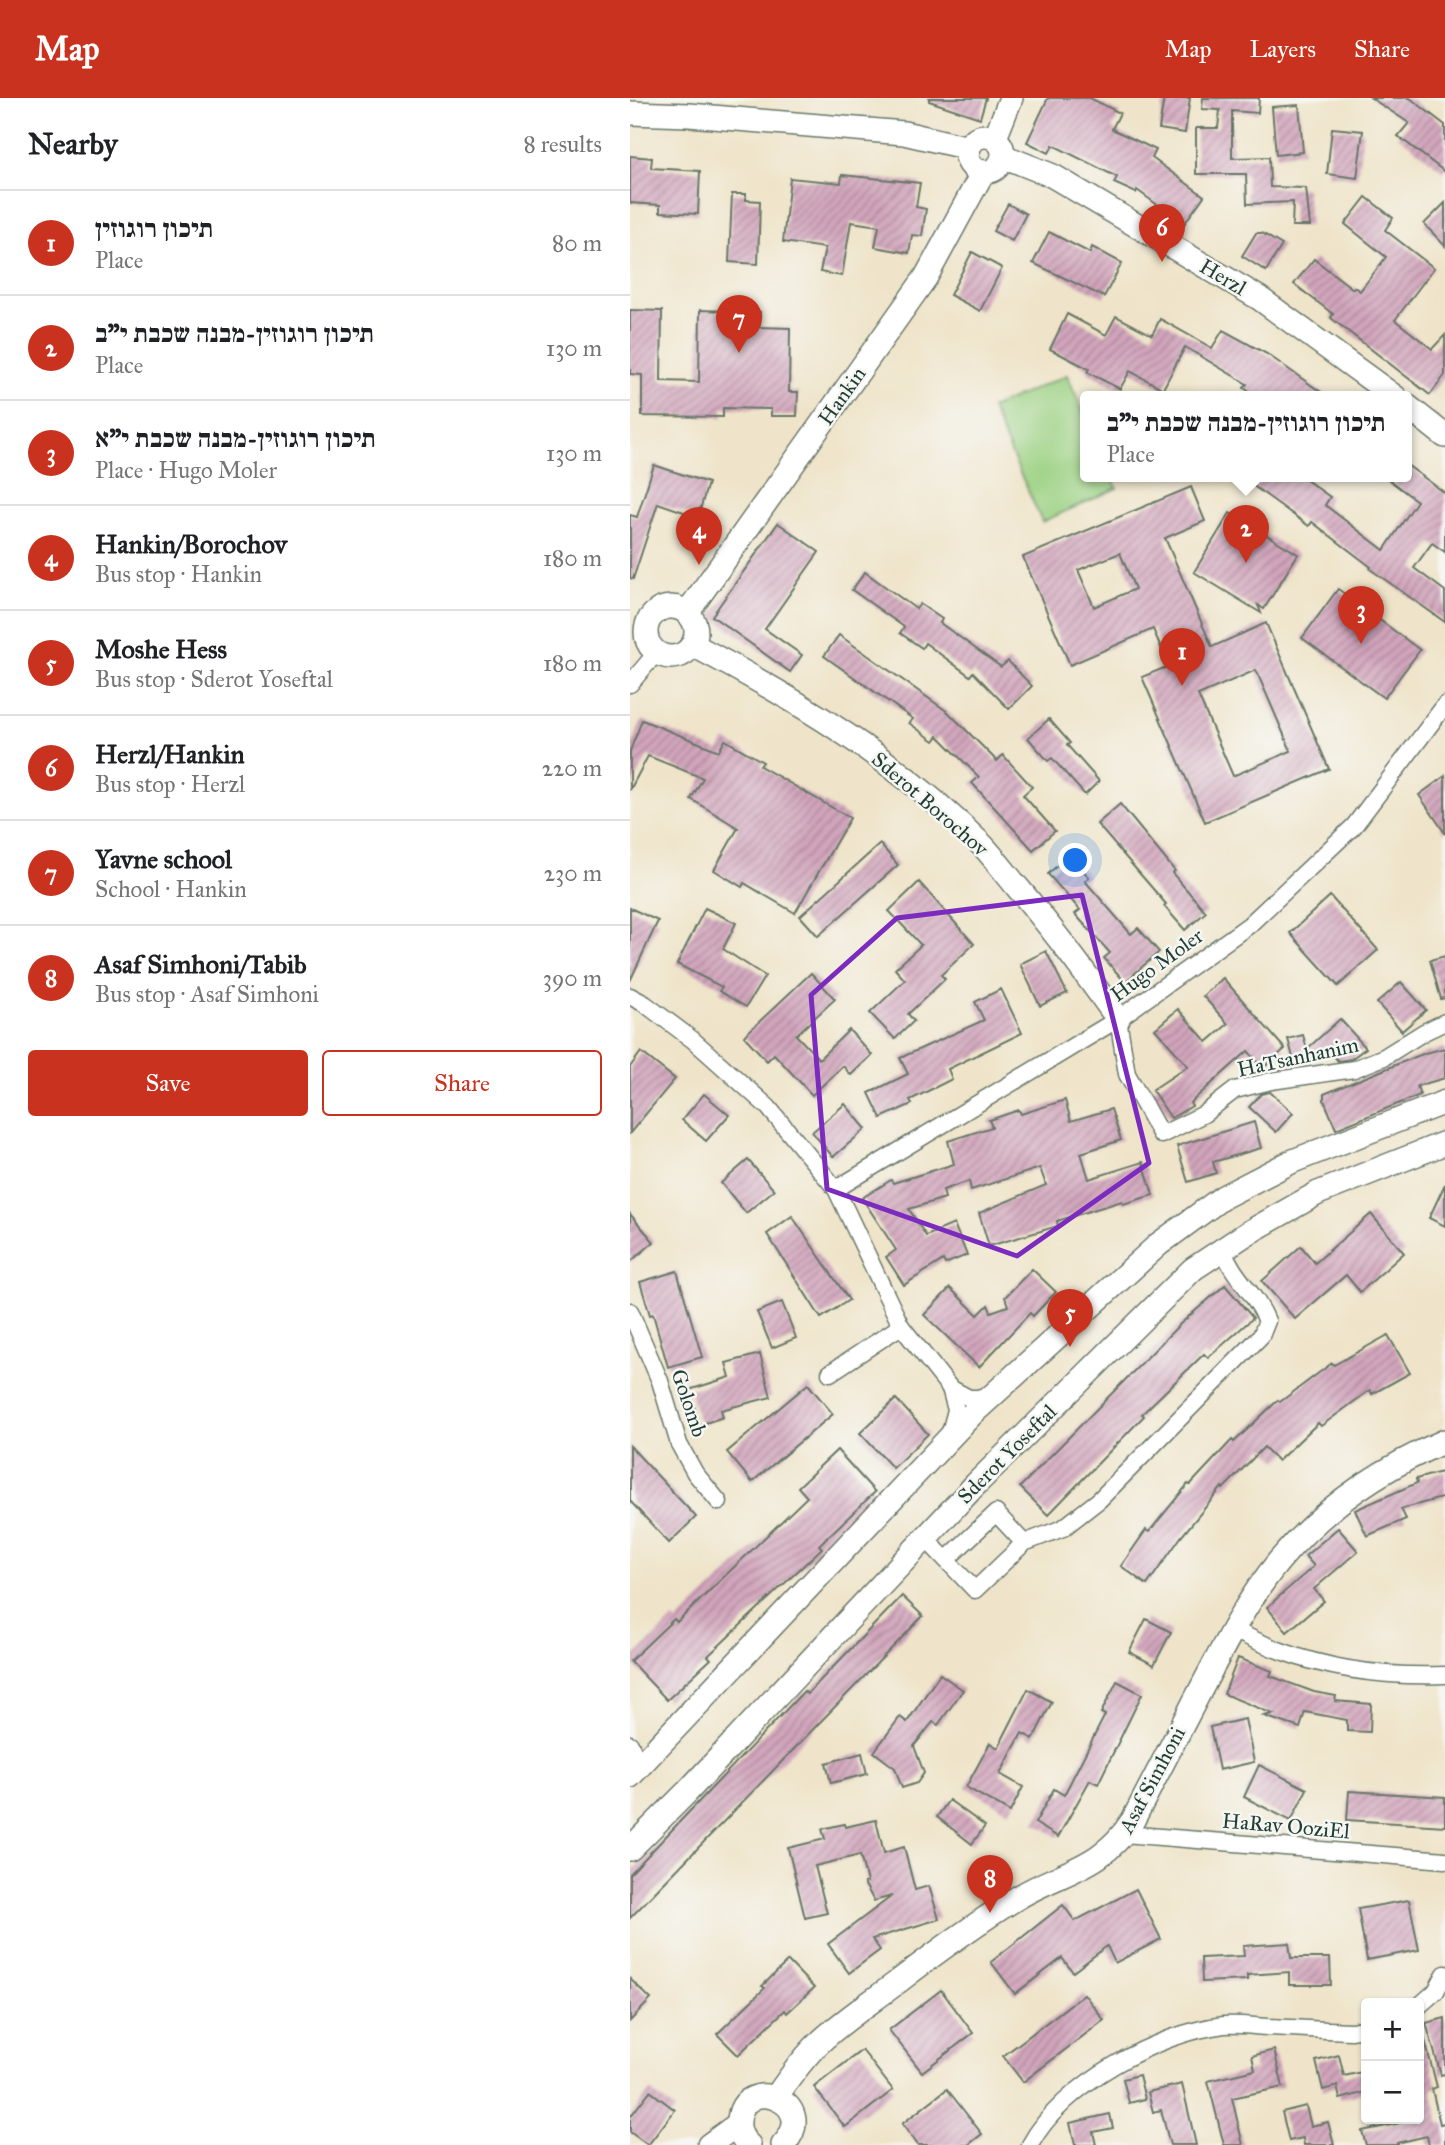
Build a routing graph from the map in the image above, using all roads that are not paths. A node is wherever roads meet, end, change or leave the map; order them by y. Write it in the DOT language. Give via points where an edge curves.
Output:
graph roads {
  1 [pos="1012,98"];
  2 [pos="630,113"];
  3 [pos="999,147"];
  4 [pos="968,148"];
  5 [pos="983,172"];
  6 [pos="1387,391"];
  7 [pos="1412,410"];
  8 [pos="1445,436"];
  9 [pos="687,612"];
  10 [pos="639,615"];
  11 [pos="693,645"];
  12 [pos="656,653"];
  13 [pos="630,684"];
  14 [pos="1445,705"];
  15 [pos="630,996"];
  16 [pos="1118,1019"];
  17 [pos="1445,1022"];
  18 [pos="1445,1102"];
  19 [pos="1445,1143"];
  20 [pos="836,1189"];
  21 [pos="1223,1250"];
  22 [pos="630,1311"];
  23 [pos="901,1326"];
  24 [pos="830,1373"];
  25 [pos="950,1388"];
  26 [pos="998,1390"];
  27 [pos="949,1438"];
  28 [pos="1445,1441"];
  29 [pos="719,1502"];
  30 [pos="925,1538"];
  31 [pos="1024,1543"];
  32 [pos="946,1560"];
  33 [pos="1232,1629"];
  34 [pos="1445,1675"];
  35 [pos="630,1744"];
  36 [pos="632,1773"];
  37 [pos="1124,1834"];
  38 [pos="630,1849"];
  39 [pos="1445,1860"];
  40 [pos="1445,1974"];
  41 [pos="1424,2002"];
  42 [pos="1361,2029"];
  43 [pos="776,2097"];
  44 [pos="738,2124"];
  45 [pos="793,2139"];
  46 [pos="709,2145"];
  47 [pos="749,2145"];
  48 [pos="1030,2145"];
  1 -- 3 [label="street"];
  2 -- 4 [label="street" via="891,132"];
  3 -- 4 [label="street" via="980,136"];
  3 -- 5 [label="street" via="999,166"];
  3 -- 6 [label="street, Herzl" via="1259,298"];
  4 -- 5 [label="street" via="969,161"];
  5 -- 9 [label="street, Hankin" via="926,277"];
  7 -- 8 [label="street"];
  9 -- 10 [label="street" via="671,607"];
  9 -- 11 [label="street" via="696,628"];
  10 -- 12 [label="street" via="646,641"];
  11 -- 12 [label="street" via="672,658"];
  11 -- 16 [label="street, Sderot Borochov" via="786,695 860,743 927,795 985,848 1058,936"];
  12 -- 13 [label="street"];
  14 -- 16 [label="street, Hugo Moler" via="1354,826 1249,925"];
  15 -- 20 [label="street" via="693,1040 768,1107"];
  16 -- 17 [label="street, HaTsanhanim" via="1127,1074 1161,1135 1204,1114 1235,1090 1354,1069 1384,1058"];
  16 -- 20 [label="street, Hugo Moler"];
  18 -- 26 [label="street" via="1293,1161 1223,1197 1159,1244"];
  19 -- 21 [label="street, Sderot Yoseftal" via="1318,1193"];
  20 -- 23 [label="street"];
  21 -- 30 [label="street, Sderot Yoseftal" via="1193,1269"];
  21 -- 31 [label="street" via="1229,1267 1261,1305 1267,1321 1261,1336 1099,1500 1063,1528"];
  22 -- 29 [label="street, Golomb" via="660,1381 679,1444"];
  23 -- 24 [label="street"];
  23 -- 25 [label="street"];
  25 -- 26 [label="street" via="969,1398"];
  25 -- 27 [label="street" via="956,1410"];
  26 -- 27 [label="street"];
  27 -- 36 [label="street"];
  28 -- 33 [label="street, Asaf Simhoni" via="1390,1468 1319,1520 1280,1560"];
  30 -- 32 [label="street"];
  30 -- 38 [label="street, Sderot Yoseftal"];
  31 -- 32 [label="street" via="975,1590"];
  31 -- 32 [label="street" via="996,1513"];
  33 -- 34 [label="street" via="1326,1665"];
  33 -- 37 [label="street, Asaf Simhoni"];
  35 -- 36 [label="street" via="635,1756"];
  37 -- 39 [label="street, HaRav OoziEl"];
  37 -- 43 [label="street, Asaf Simhoni" via="1090,1864 1016,1898 934,1955 819,2043"];
  40 -- 41 [label="street"];
  42 -- 48 [label="street" via="1226,2025 1172,2036 1127,2057 1090,2082 1058,2108"];
  43 -- 44 [label="street" via="755,2097 740,2113"];
  43 -- 45 [label="street" via="791,2109"];
  44 -- 46 [label="street"];
  44 -- 47 [label="street"];
}
